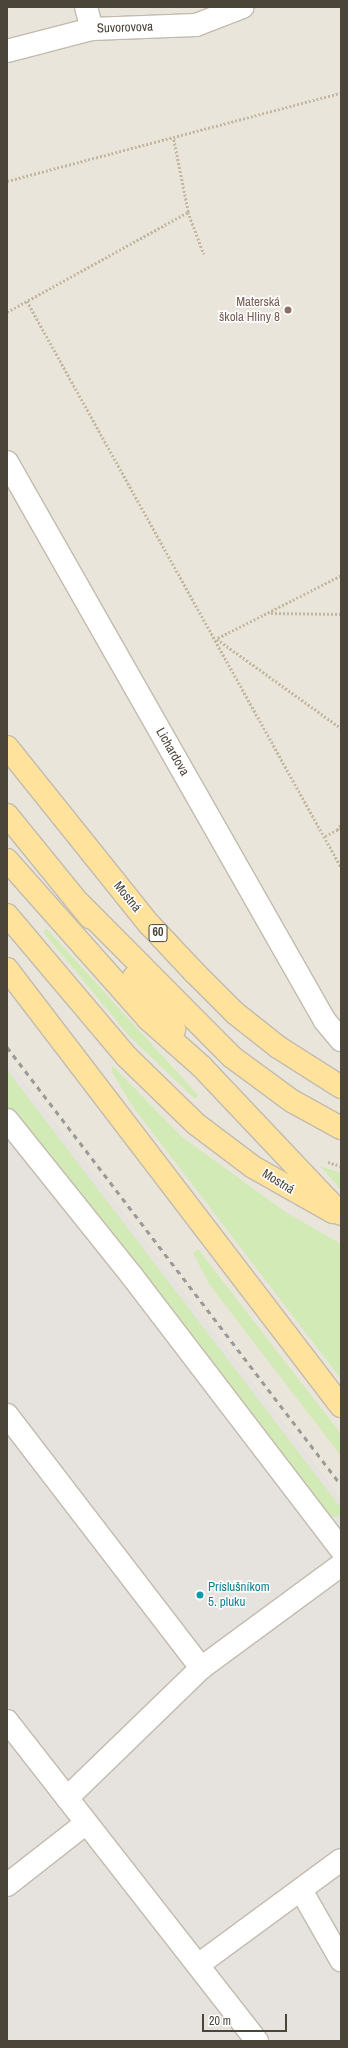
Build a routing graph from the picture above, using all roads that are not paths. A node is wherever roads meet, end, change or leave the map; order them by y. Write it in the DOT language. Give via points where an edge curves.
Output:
graph roads {
  1 [pos="86,7"];
  2 [pos="243,7"];
  3 [pos="92,29"];
  4 [pos="7,51"];
  5 [pos="7,462"];
  6 [pos="7,747"];
  7 [pos="7,815"];
  8 [pos="7,860"];
  9 [pos="81,905"];
  10 [pos="7,915"];
  11 [pos="9,970"];
  12 [pos="341,1040"];
  13 [pos="202,1067"];
  14 [pos="341,1087"];
  15 [pos="7,1120"];
  16 [pos="341,1128"];
  17 [pos="341,1215"];
  18 [pos="341,1406"];
  19 [pos="7,1415"];
  20 [pos="341,1548"];
  21 [pos="341,1565"];
  22 [pos="201,1668"];
  23 [pos="7,1721"];
  24 [pos="67,1798"];
  25 [pos="86,1822"];
  26 [pos="341,1860"];
  27 [pos="7,1885"];
  28 [pos="301,1890"];
  29 [pos="341,1960"];
  30 [pos="198,1965"];
  31 [pos="257,2041"];
  1 -- 3 [label="street"];
  2 -- 3 [label="street, Suvorovova" via="196,25"];
  3 -- 4 [label="street, Suvorovova"];
  5 -- 12 [label="street, Lichardova" via="325,1021"];
  6 -- 14 [label="main road, Mostná / 60" via="149,924 194,972 235,1013 278,1047"];
  7 -- 9 [label="main road"];
  8 -- 13 [label="main road" via="148,1020"];
  9 -- 13 [label="main road"];
  9 -- 16 [label="main road" via="232,1057 292,1101"];
  10 -- 17 [label="main road, Mostná" via="60,980 161,1092 196,1124 304,1198"];
  11 -- 18 [label="main road"];
  13 -- 17 [label="main road"];
  15 -- 20 [label="street" via="132,1276"];
  19 -- 22 [label="street"];
  21 -- 22 [label="street"];
  22 -- 24 [label="street"];
  23 -- 24 [label="street"];
  24 -- 25 [label="street"];
  25 -- 27 [label="street"];
  25 -- 30 [label="street"];
  26 -- 28 [label="street"];
  28 -- 29 [label="street"];
  28 -- 30 [label="street"];
  30 -- 31 [label="street"];
}
